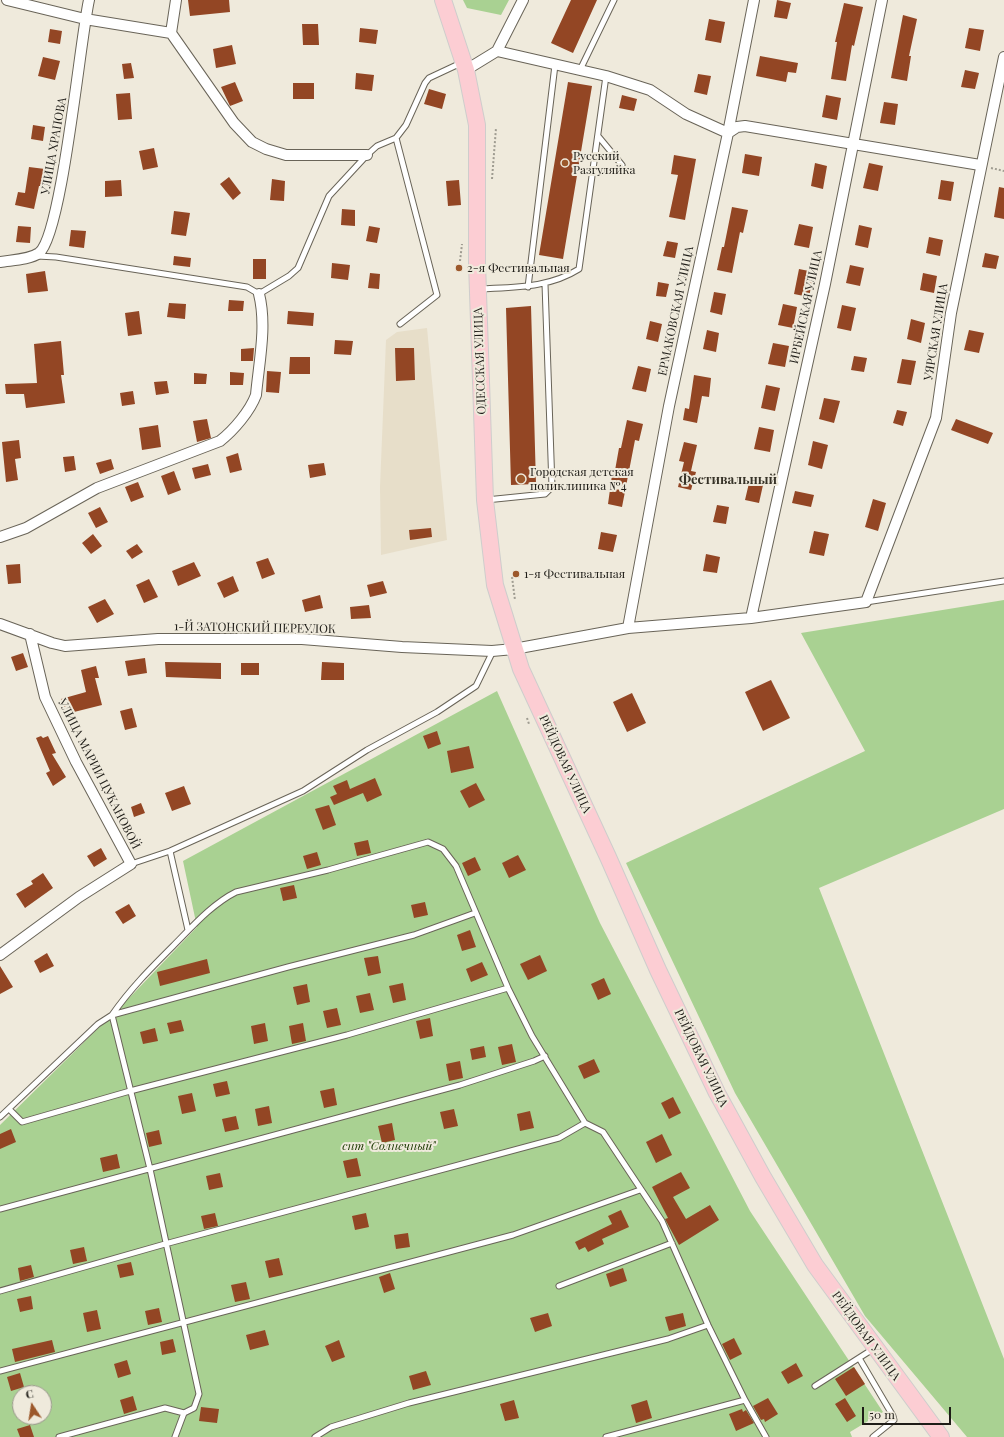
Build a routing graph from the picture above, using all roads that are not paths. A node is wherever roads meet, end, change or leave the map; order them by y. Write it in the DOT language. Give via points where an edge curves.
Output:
graph roads {
  1 [pos="7,0"];
  2 [pos="89,0"];
  3 [pos="176,0"];
  4 [pos="443,0"];
  5 [pos="523,0"];
  6 [pos="614,0"];
  7 [pos="754,0"];
  8 [pos="882,0"];
  9 [pos="85,19"];
  10 [pos="171,33"];
  11 [pos="497,51"];
  12 [pos="1004,57"];
  13 [pos="555,65"];
  14 [pos="465,66"];
  15 [pos="580,70"];
  16 [pos="606,76"];
  17 [pos="728,133"];
  18 [pos="598,136"];
  19 [pos="396,138"];
  20 [pos="852,142"];
  21 [pos="367,155"];
  22 [pos="622,165"];
  23 [pos="980,165"];
  24 [pos="32,256"];
  25 [pos="0,262"];
  26 [pos="545,284"];
  27 [pos="528,287"];
  28 [pos="478,289"];
  29 [pos="259,294"];
  30 [pos="400,324"];
  31 [pos="485,500"];
  32 [pos="0,537"];
  33 [pos="1004,581"];
  34 [pos="866,602"];
  35 [pos="751,618"];
  36 [pos="0,624"];
  37 [pos="628,628"];
  38 [pos="30,634"];
  39 [pos="514,649"];
  40 [pos="492,651"];
  41 [pos="170,851"];
  42 [pos="131,864"];
  43 [pos="475,913"];
  44 [pos="188,930"];
  45 [pos="0,955"];
  46 [pos="508,988"];
  47 [pos="112,1015"];
  48 [pos="545,1056"];
  49 [pos="130,1092"];
  50 [pos="9,1109"];
  51 [pos="0,1117"];
  52 [pos="585,1123"];
  53 [pos="150,1169"];
  54 [pos="640,1190"];
  55 [pos="0,1209"];
  56 [pos="672,1243"];
  57 [pos="165,1244"];
  58 [pos="559,1286"];
  59 [pos="0,1291"];
  60 [pos="184,1322"];
  61 [pos="708,1325"];
  62 [pos="875,1348"];
  63 [pos="859,1358"];
  64 [pos="0,1371"];
  65 [pos="815,1386"];
  66 [pos="745,1400"];
  67 [pos="184,1413"];
  68 [pos="59,1437"];
  69 [pos="175,1437"];
  70 [pos="315,1437"];
  71 [pos="606,1437"];
  72 [pos="766,1437"];
  73 [pos="873,1437"];
  74 [pos="941,1437"];
  1 -- 9 [label="street"];
  2 -- 9 [label="street, УЛИЦА ХРАПОВА"];
  3 -- 10 [label="street"];
  4 -- 14 [label="main road, ОДЕССКАЯ УЛИЦА"];
  5 -- 11 [label="street"];
  6 -- 15 [label="lane"];
  7 -- 17 [label="street, ЕРМАКОВСКАЯ УЛИЦА"];
  8 -- 20 [label="street, ИРБЕЙСКАЯ УЛИЦА"];
  9 -- 10 [label="street"];
  9 -- 24 [label="street, УЛИЦА ХРАПОВА" via="81,64 57,203 48,240 39,253"];
  10 -- 21 [label="street" via="234,123 252,142 286,155"];
  11 -- 13 [label="street"];
  11 -- 14 [label="street"];
  12 -- 23 [label="street, УЯРСКАЯ УЛИЦА"];
  13 -- 15 [label="street"];
  13 -- 27 [label="lane"];
  14 -- 19 [label="lane" via="430,78 425,83 406,125"];
  14 -- 28 [label="main road, ОДЕССКАЯ УЛИЦА" via="477,125"];
  15 -- 16 [label="street"];
  16 -- 17 [label="street" via="650,90 686,114"];
  16 -- 18 [label="lane"];
  17 -- 20 [label="street" via="737,126 745,126"];
  17 -- 37 [label="street, ЕРМАКОВСКАЯ УЛИЦА" via="669,406"];
  18 -- 22 [label="lane"];
  18 -- 26 [label="lane" via="579,269"];
  19 -- 21 [label="lane" via="377,146"];
  19 -- 30 [label="lane" via="437,295"];
  20 -- 23 [label="street"];
  20 -- 35 [label="street, ИРБЕЙСКАЯ УЛИЦА" via="825,284"];
  21 -- 29 [label="lane" via="329,196 298,268"];
  23 -- 34 [label="street, УЯРСКАЯ УЛИЦА" via="951,313 936,418"];
  24 -- 25 [label="street"];
  24 -- 29 [label="lane" via="56,257 247,287"];
  26 -- 27 [label="lane"];
  26 -- 31 [label="lane" via="552,487 545,494"];
  27 -- 28 [label="lane"];
  28 -- 31 [label="main road, ОДЕССКАЯ УЛИЦА"];
  29 -- 32 [label="street" via="262,326 256,395 254,402 228,435 220,441 97,488 26,528"];
  31 -- 39 [label="main road, ОДЕССКАЯ УЛИЦА" via="495,585"];
  33 -- 34 [label="lane"];
  34 -- 35 [label="street"];
  35 -- 37 [label="street"];
  36 -- 38 [label="street, 1-Й ЗАТОНСКИЙ ПЕРЕУЛОК"];
  37 -- 39 [label="street"];
  38 -- 40 [label="street, 1-Й ЗАТОНСКИЙ ПЕРЕУЛОК" via="65,646 158,639 302,639"];
  38 -- 42 [label="street, УЛИЦА МАРИИ ЦУКАНОВОЙ" via="45,697 76,762"];
  39 -- 40 [label="lane"];
  39 -- 62 [label="main road, РЕЙДОВАЯ УЛИЦА" via="658,970 717,1093 815,1265"];
  40 -- 41 [label="lane" via="476,686 437,712 366,750 303,791"];
  41 -- 42 [label="lane"];
  41 -- 44 [label="lane"];
  42 -- 45 [label="street, УЛИЦА МАРИИ ЦУКАНОВОЙ" via="79,897"];
  43 -- 44 [label="lane" via="456,866 443,849 428,842 236,892 226,897"];
  43 -- 46 [label="lane"];
  43 -- 47 [label="lane" via="414,935"];
  44 -- 47 [label="lane" via="129,991"];
  46 -- 48 [label="lane"];
  46 -- 49 [label="lane" via="347,1035"];
  47 -- 49 [label="lane"];
  47 -- 50 [label="lane" via="98,1024"];
  48 -- 52 [label="lane"];
  48 -- 53 [label="lane" via="460,1085"];
  49 -- 50 [label="lane" via="22,1122"];
  49 -- 53 [label="lane"];
  50 -- 51 [label="lane"];
  52 -- 54 [label="lane" via="603,1132"];
  52 -- 57 [label="lane" via="560,1138"];
  53 -- 55 [label="lane"];
  53 -- 57 [label="lane"];
  54 -- 56 [label="lane" via="662,1221"];
  54 -- 60 [label="lane" via="513,1234"];
  56 -- 58 [label="lane"];
  56 -- 61 [label="lane"];
  57 -- 59 [label="lane"];
  57 -- 60 [label="lane"];
  60 -- 64 [label="lane"];
  60 -- 67 [label="lane" via="199,1394 194,1408"];
  61 -- 66 [label="lane"];
  61 -- 70 [label="lane" via="660,1341 409,1403 331,1427"];
  62 -- 63 [label="lane"];
  62 -- 74 [label="main road, РЕЙДОВАЯ УЛИЦА"];
  63 -- 65 [label="lane"];
  63 -- 73 [label="lane" via="894,1420"];
  66 -- 71 [label="lane"];
  66 -- 72 [label="lane"];
  67 -- 68 [label="lane" via="165,1408"];
  67 -- 69 [label="lane"];
}
